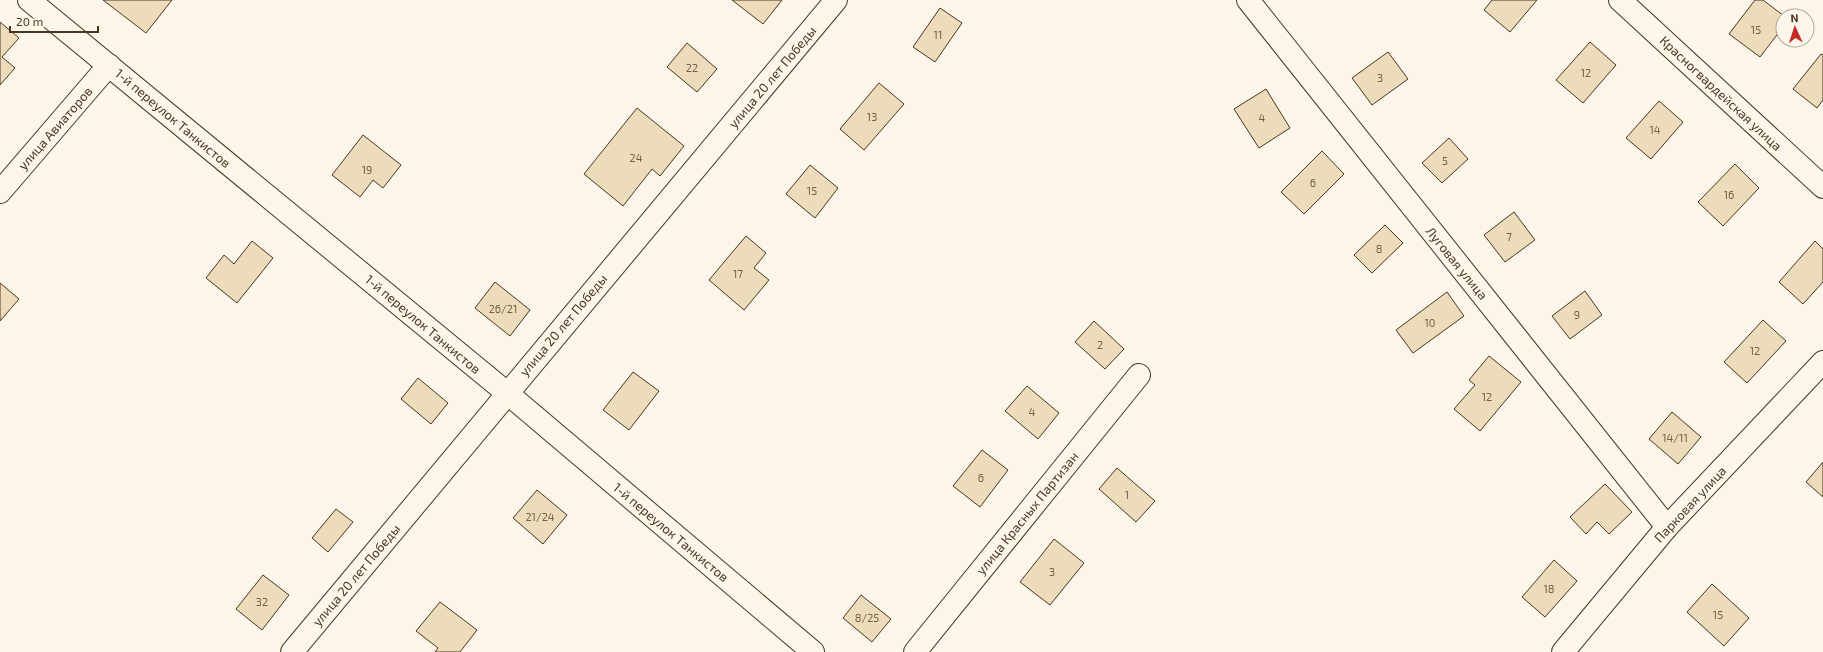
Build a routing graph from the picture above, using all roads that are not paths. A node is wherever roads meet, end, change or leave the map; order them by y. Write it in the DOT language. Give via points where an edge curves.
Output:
graph roads {
  1 [pos="29,0"];
  2 [pos="836,0"];
  3 [pos="1248,0"];
  4 [pos="1620,0"];
  5 [pos="109,65"];
  6 [pos="1823,187"];
  7 [pos="0,192"];
  8 [pos="1823,362"];
  9 [pos="1139,375"];
  10 [pos="507,393"];
  11 [pos="1667,527"];
  12 [pos="292,652"];
  13 [pos="813,652"];
  14 [pos="915,652"];
  15 [pos="1563,652"];
  1 -- 5 [label="street, 1-й переулок Танкистов"];
  2 -- 10 [label="street, улица 20 лет Победы"];
  3 -- 11 [label="street, Луговая улица"];
  4 -- 6 [label="street, Красногвардейская улица"];
  5 -- 7 [label="street, улица Авиаторов"];
  5 -- 10 [label="street, 1-й переулок Танкистов"];
  8 -- 11 [label="street, Парковая улица"];
  9 -- 14 [label="street, улица Красных Партизан"];
  10 -- 12 [label="street, улица 20 лет Победы"];
  10 -- 13 [label="street, 1-й переулок Танкистов"];
  11 -- 15 [label="street, Парковая улица"];
}
